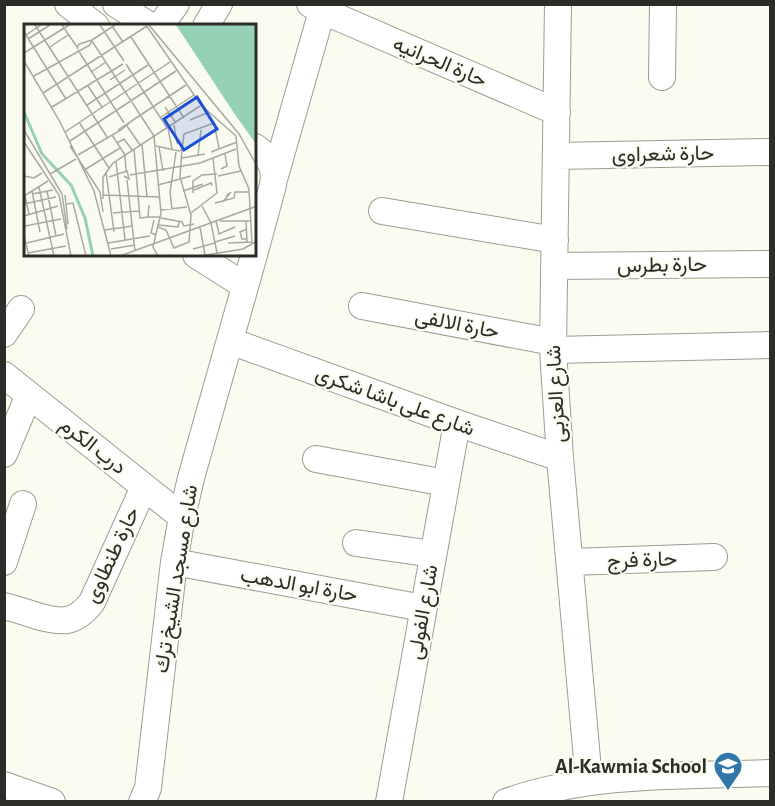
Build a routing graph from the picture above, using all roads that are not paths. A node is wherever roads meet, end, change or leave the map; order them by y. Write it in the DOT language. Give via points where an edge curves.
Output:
graph roads {
  1 [pos="68,4"];
  2 [pos="116,4"];
  3 [pos="176,4"];
  4 [pos="219,4"];
  5 [pos="558,4"];
  6 [pos="663,4"];
  7 [pos="319,7"];
  8 [pos="93,24"];
  9 [pos="147,24"];
  10 [pos="160,24"];
  11 [pos="207,24"];
  12 [pos="662,77"];
  13 [pos="557,112"];
  14 [pos="256,148"];
  15 [pos="771,152"];
  16 [pos="556,156"];
  17 [pos="275,176"];
  18 [pos="382,211"];
  19 [pos="555,240"];
  20 [pos="256,246"];
  21 [pos="198,256"];
  22 [pos="253,256"];
  23 [pos="771,264"];
  24 [pos="554,266"];
  25 [pos="245,286"];
  26 [pos="362,306"];
  27 [pos="21,309"];
  28 [pos="4,334"];
  29 [pos="230,341"];
  30 [pos="771,345"];
  31 [pos="553,346"];
  32 [pos="4,375"];
  33 [pos="29,395"];
  34 [pos="457,423"];
  35 [pos="4,454"];
  36 [pos="560,458"];
  37 [pos="316,459"];
  38 [pos="446,483"];
  39 [pos="144,487"];
  40 [pos="22,504"];
  41 [pos="182,517"];
  42 [pos="356,543"];
  43 [pos="433,554"];
  44 [pos="714,557"];
  45 [pos="4,562"];
  46 [pos="174,562"];
  47 [pos="570,562"];
  48 [pos="4,606"];
  49 [pos="423,608"];
  50 [pos="771,773"];
  51 [pos="589,781"];
  52 [pos="4,785"];
  53 [pos="47,800"];
  54 [pos="142,801"];
  55 [pos="389,801"];
  56 [pos="506,801"];
  1 -- 8 [label="street"];
  2 -- 9 [label="street"];
  3 -- 10 [label="street"];
  4 -- 11 [label="street"];
  5 -- 13 [label="street, شارع العزبى"];
  6 -- 12 [label="street"];
  7 -- 13 [label="street, حارة الحرانيه"];
  7 -- 17 [label="street, شارع مسجد الشيخ ترك"];
  13 -- 16 [label="street, شارع العزبى"];
  14 -- 17 [label="street" via="268,157"];
  15 -- 16 [label="street, حارة شعراوى"];
  16 -- 19 [label="street, شارع العزبى"];
  17 -- 20 [label="street, شارع مسجد الشيخ ترك"];
  18 -- 19 [label="street"];
  19 -- 24 [label="street, شارع العزبى"];
  21 -- 25 [label="street"];
  22 -- 25 [label="street, شارع مسجد الشيخ ترك"];
  23 -- 24 [label="street, حارة بطرس"];
  24 -- 31 [label="street, شارع العزبى"];
  25 -- 29 [label="street, شارع مسجد الشيخ ترك"];
  26 -- 31 [label="street, حارة الالفى"];
  27 -- 28 [label="street"];
  29 -- 34 [label="street, شارع على باشا شكرى"];
  29 -- 41 [label="street, شارع مسجد الشيخ ترك"];
  30 -- 31 [label="street, حارة الالفى"];
  31 -- 36 [label="street, شارع العزبى"];
  32 -- 33 [label="street, درب الكرم"];
  33 -- 35 [label="street"];
  33 -- 39 [label="street, درب الكرم"];
  34 -- 36 [label="street, شارع على باشا شكرى"];
  34 -- 38 [label="street, شارع الفولى"];
  36 -- 47 [label="street, شارع العزبى"];
  37 -- 38 [label="street"];
  38 -- 43 [label="street, شارع الفولى"];
  39 -- 41 [label="street, درب الكرم"];
  39 -- 48 [label="street, حارة طنطاوى" via="86,611 66,621"];
  40 -- 45 [label="street"];
  41 -- 46 [label="street, شارع مسجد الشيخ ترك"];
  42 -- 43 [label="street"];
  43 -- 49 [label="street, شارع الفولى"];
  44 -- 47 [label="street, حارة فرج"];
  46 -- 49 [label="street, حارة ابو الدهب"];
  46 -- 54 [label="street, شارع مسجد الشيخ ترك" via="148,788"];
  47 -- 51 [label="street, شارع العزبى"];
  49 -- 55 [label="street, شارع الفولى"];
  50 -- 51 [label="street"];
  51 -- 56 [label="street"];
  52 -- 53 [label="street"];
}
